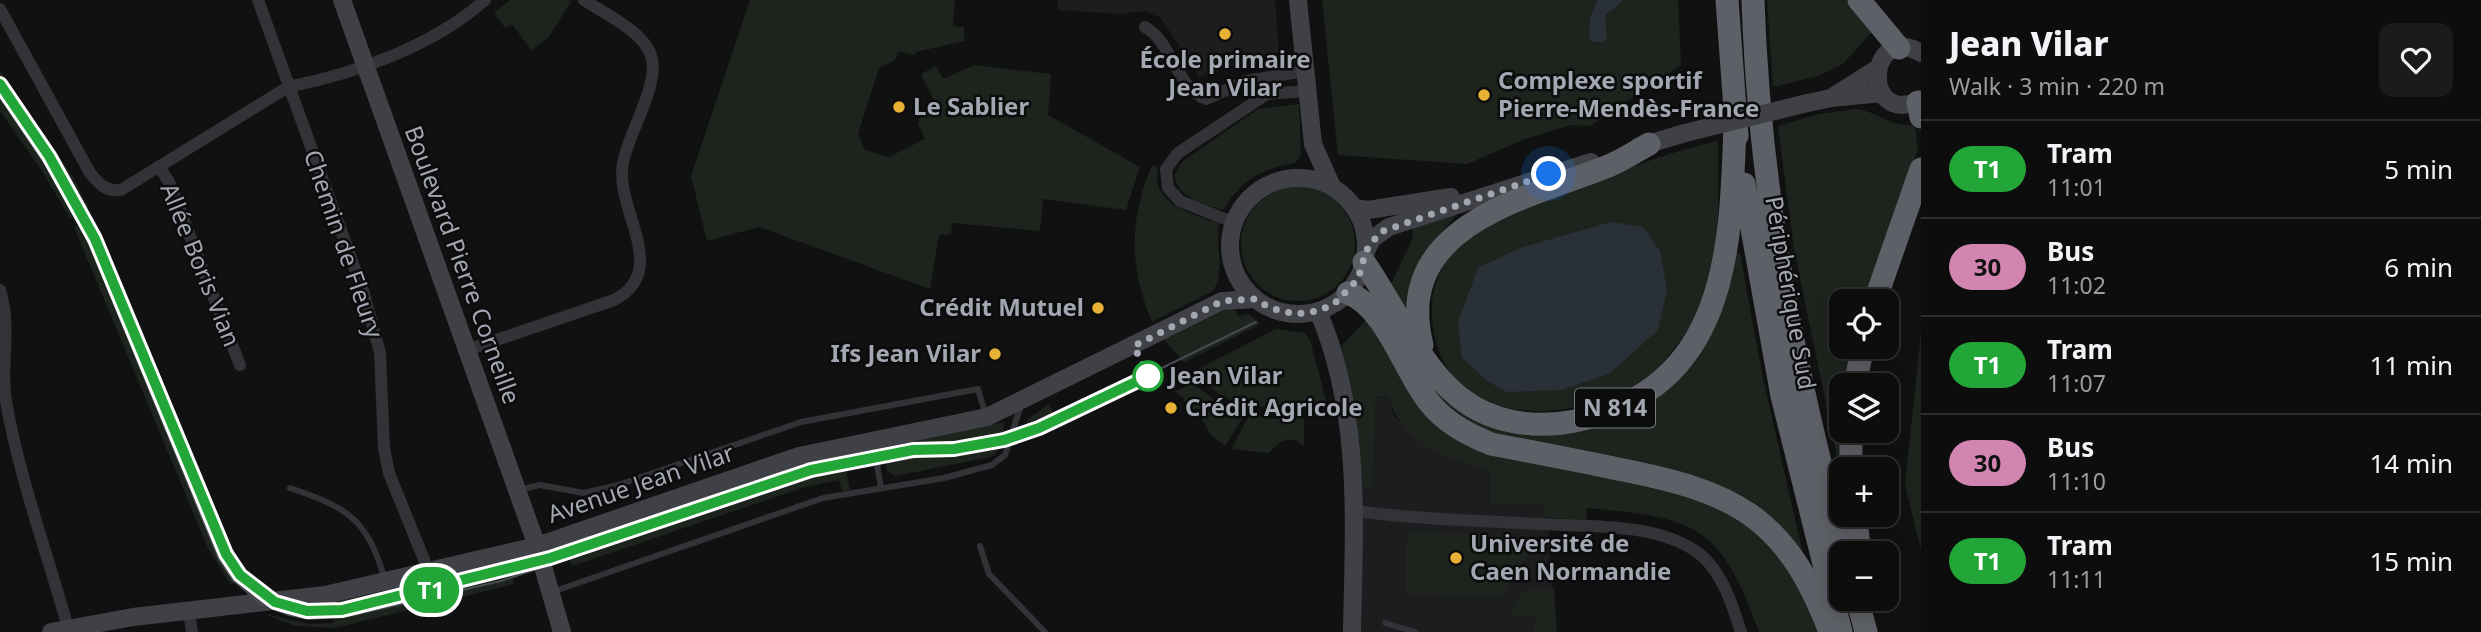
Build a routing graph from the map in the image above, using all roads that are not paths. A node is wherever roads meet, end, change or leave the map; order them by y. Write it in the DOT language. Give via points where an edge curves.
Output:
graph roads {
  1 [pos="258,0"];
  2 [pos="342,0"];
  3 [pos="485,0"];
  4 [pos="584,0"];
  5 [pos="1298,0"];
  6 [pos="1727,0"];
  7 [pos="1753,0"];
  8 [pos="1860,0"];
  9 [pos="0,9"];
  10 [pos="1145,27"];
  11 [pos="1910,51"];
  12 [pos="364,64"];
  13 [pos="1878,68"];
  14 [pos="1306,71"];
  15 [pos="288,87"];
  16 [pos="1307,91"];
  17 [pos="1882,93"];
  18 [pos="1831,98"];
  19 [pos="1920,106"];
  20 [pos="1735,123"];
  21 [pos="1313,144"];
  22 [pos="1649,144"];
  23 [pos="159,166"];
  24 [pos="1921,169"];
  25 [pos="1298,178"];
  26 [pos="1332,187"];
  27 [pos="1500,189"];
  28 [pos="1355,208"];
  29 [pos="1235,223"];
  30 [pos="1365,257"];
  31 [pos="1233,264"];
  32 [pos="1879,289"];
  33 [pos="0,290"];
  34 [pos="1348,293"];
  35 [pos="1255,299"];
  36 [pos="1222,301"];
  37 [pos="1318,311"];
  38 [pos="467,350"];
  39 [pos="1427,362"];
  40 [pos="240,365"];
  41 [pos="1023,401"];
  42 [pos="987,417"];
  43 [pos="872,440"];
  44 [pos="290,488"];
  45 [pos="881,488"];
  46 [pos="516,490"];
  47 [pos="1355,511"];
  48 [pos="1841,541"];
  49 [pos="537,546"];
  50 [pos="980,546"];
  51 [pos="429,572"];
  52 [pos="386,582"];
  53 [pos="550,593"];
  54 [pos="1861,611"];
  55 [pos="1866,611"];
  56 [pos="190,612"];
  57 [pos="1385,623"];
  58 [pos="60,630"];
  59 [pos="191,632"];
  60 [pos="562,632"];
  61 [pos="1045,632"];
  62 [pos="1352,632"];
  63 [pos="1415,632"];
  64 [pos="1741,632"];
  65 [pos="1830,632"];
  66 [pos="1841,632"];
  67 [pos="1868,632"];
  1 -- 15 [label="street, Chemin de Fleury"];
  2 -- 12 [label="main road, Boulevard Pierre Corneille"];
  3 -- 12 [label="street" via="422,44"];
  4 -- 38 [label="street" via="644,43 652,60 622,173 640,257 639,278 629,292 614,300"];
  5 -- 14 [label="main road"];
  6 -- 20 [label="highway, Périphérique Sud / N 814"];
  7 -- 48 [label="highway, Périphérique Sud" via="1760,103 1787,296"];
  8 -- 11 [label="highway"];
  9 -- 23 [label="street" via="90,173 102,186 121,190"];
  10 -- 14 [label="street" via="1195,94 1206,99 1246,81"];
  11 -- 13 [label="main road" via="1888,52"];
  12 -- 15 [label="street"];
  12 -- 38 [label="main road, Boulevard Pierre Corneille"];
  13 -- 17 [label="main road"];
  13 -- 18 [label="main road"];
  14 -- 16 [label="main road"];
  15 -- 23 [label="street"];
  15 -- 51 [label="street, Chemin de Fleury" via="376,333 388,473"];
  16 -- 21 [label="main road"];
  16 -- 29 [label="street" via="1267,94 1178,153 1166,169 1168,188 1180,201"];
  17 -- 18 [label="main road"];
  17 -- 19 [label="main road" via="1900,106"];
  18 -- 22 [label="main road, bridge"];
  20 -- 39 [label="highway, N 814" via="1732,219 1714,301 1693,345 1648,389 1594,416 1559,424 1523,424 1473,407"];
  20 -- 66 [label="highway, Périphérique Sud / N 814" via="1782,396"];
  21 -- 25 [label="main road"];
  21 -- 26 [label="main road"];
  22 -- 27 [label="main road"];
  22 -- 39 [label="highway, N 814" via="1610,165 1503,205 1464,226 1443,244 1418,302 1418,328"];
  23 -- 40 [label="street, Allée Boris Vian"];
  24 -- 32 [label="highway"];
  25 -- 26 [label="main road"];
  25 -- 29 [label="main road" via="1259,191"];
  26 -- 28 [label="main road"];
  27 -- 28 [label="main road" via="1368,210"];
  27 -- 30 [label="main road" via="1389,227 1372,239"];
  28 -- 30 [label="main road" via="1362,222"];
  29 -- 31 [label="main road"];
  30 -- 34 [label="main road"];
  30 -- 39 [label="highway, N 814"];
  31 -- 35 [label="main road"];
  31 -- 36 [label="main road"];
  33 -- 58 [label="street" via="7,322 4,371 10,422"];
  34 -- 37 [label="main road"];
  34 -- 65 [label="highway, N 814" via="1370,307 1435,409 1466,434 1665,478 1723,496 1744,509 1788,551 1807,580"];
  35 -- 36 [label="main road, Avenue Jean Vilar"];
  35 -- 37 [label="main road" via="1287,313"];
  36 -- 41 [label="main road, Avenue Jean Vilar"];
  37 -- 47 [label="main road" via="1335,354 1347,410"];
  38 -- 46 [label="main road, Boulevard Pierre Corneille"];
  41 -- 42 [label="main road, Avenue Jean Vilar"];
  41 -- 45 [label="lane" via="1000,461 944,478"];
  42 -- 43 [label="main road, Avenue Jean Vilar"];
  42 -- 46 [label="lane" via="978,389 802,422 579,494 540,485"];
  43 -- 45 [label="lane"];
  43 -- 49 [label="main road, Avenue Jean Vilar" via="799,456"];
  44 -- 52 [label="lane" via="326,500 366,530"];
  45 -- 53 [label="lane" via="823,498"];
  46 -- 49 [label="main road, Boulevard Pierre Corneille"];
  47 -- 62 [label="main road"];
  47 -- 64 [label="street" via="1642,531 1673,540 1696,550 1716,572"];
  49 -- 51 [label="main road, Avenue Jean Vilar"];
  49 -- 53 [label="main road, Boulevard Pierre Corneille"];
  50 -- 61 [label="lane" via="989,573"];
  51 -- 52 [label="main road, Avenue Jean Vilar"];
  52 -- 56 [label="main road, Avenue Jean Vilar"];
  53 -- 60 [label="main road, Boulevard Pierre Corneille"];
  54 -- 67 [label="highway"];
  55 -- 67 [label="highway"];
  56 -- 58 [label="main road, Avenue Jean Vilar"];
  56 -- 59 [label="street"];
  57 -- 63 [label="lane"];
}
